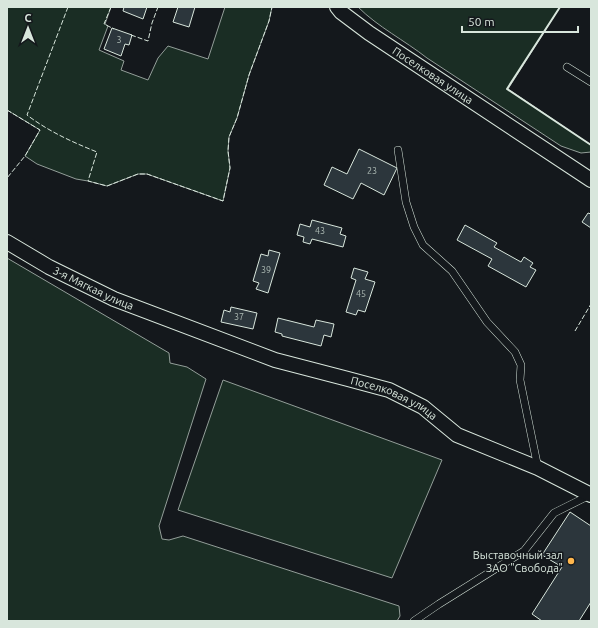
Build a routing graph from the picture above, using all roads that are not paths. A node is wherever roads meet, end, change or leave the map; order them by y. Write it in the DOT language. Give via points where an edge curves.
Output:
graph roads {
  1 [pos="337,7"];
  2 [pos="567,67"];
  3 [pos="591,82"];
  4 [pos="398,150"];
  5 [pos="591,180"];
  6 [pos="7,242"];
  7 [pos="184,326"];
  8 [pos="538,468"];
  9 [pos="590,495"];
  10 [pos="414,621"];
  1 -- 5 [label="street, Поселковая улица" via="369,33"];
  2 -- 3 [label="lane"];
  4 -- 8 [label="lane" via="406,202 423,245 452,271 487,322 516,352 521,365 520,380"];
  6 -- 7 [label="street, 3-я Мягкая улица" via="114,299"];
  7 -- 8 [label="street, Поселковая улица" via="274,360 389,390 423,407 457,435"];
  8 -- 9 [label="street, Поселковая улица"];
  9 -- 10 [label="lane" via="554,513 524,551"];
}
